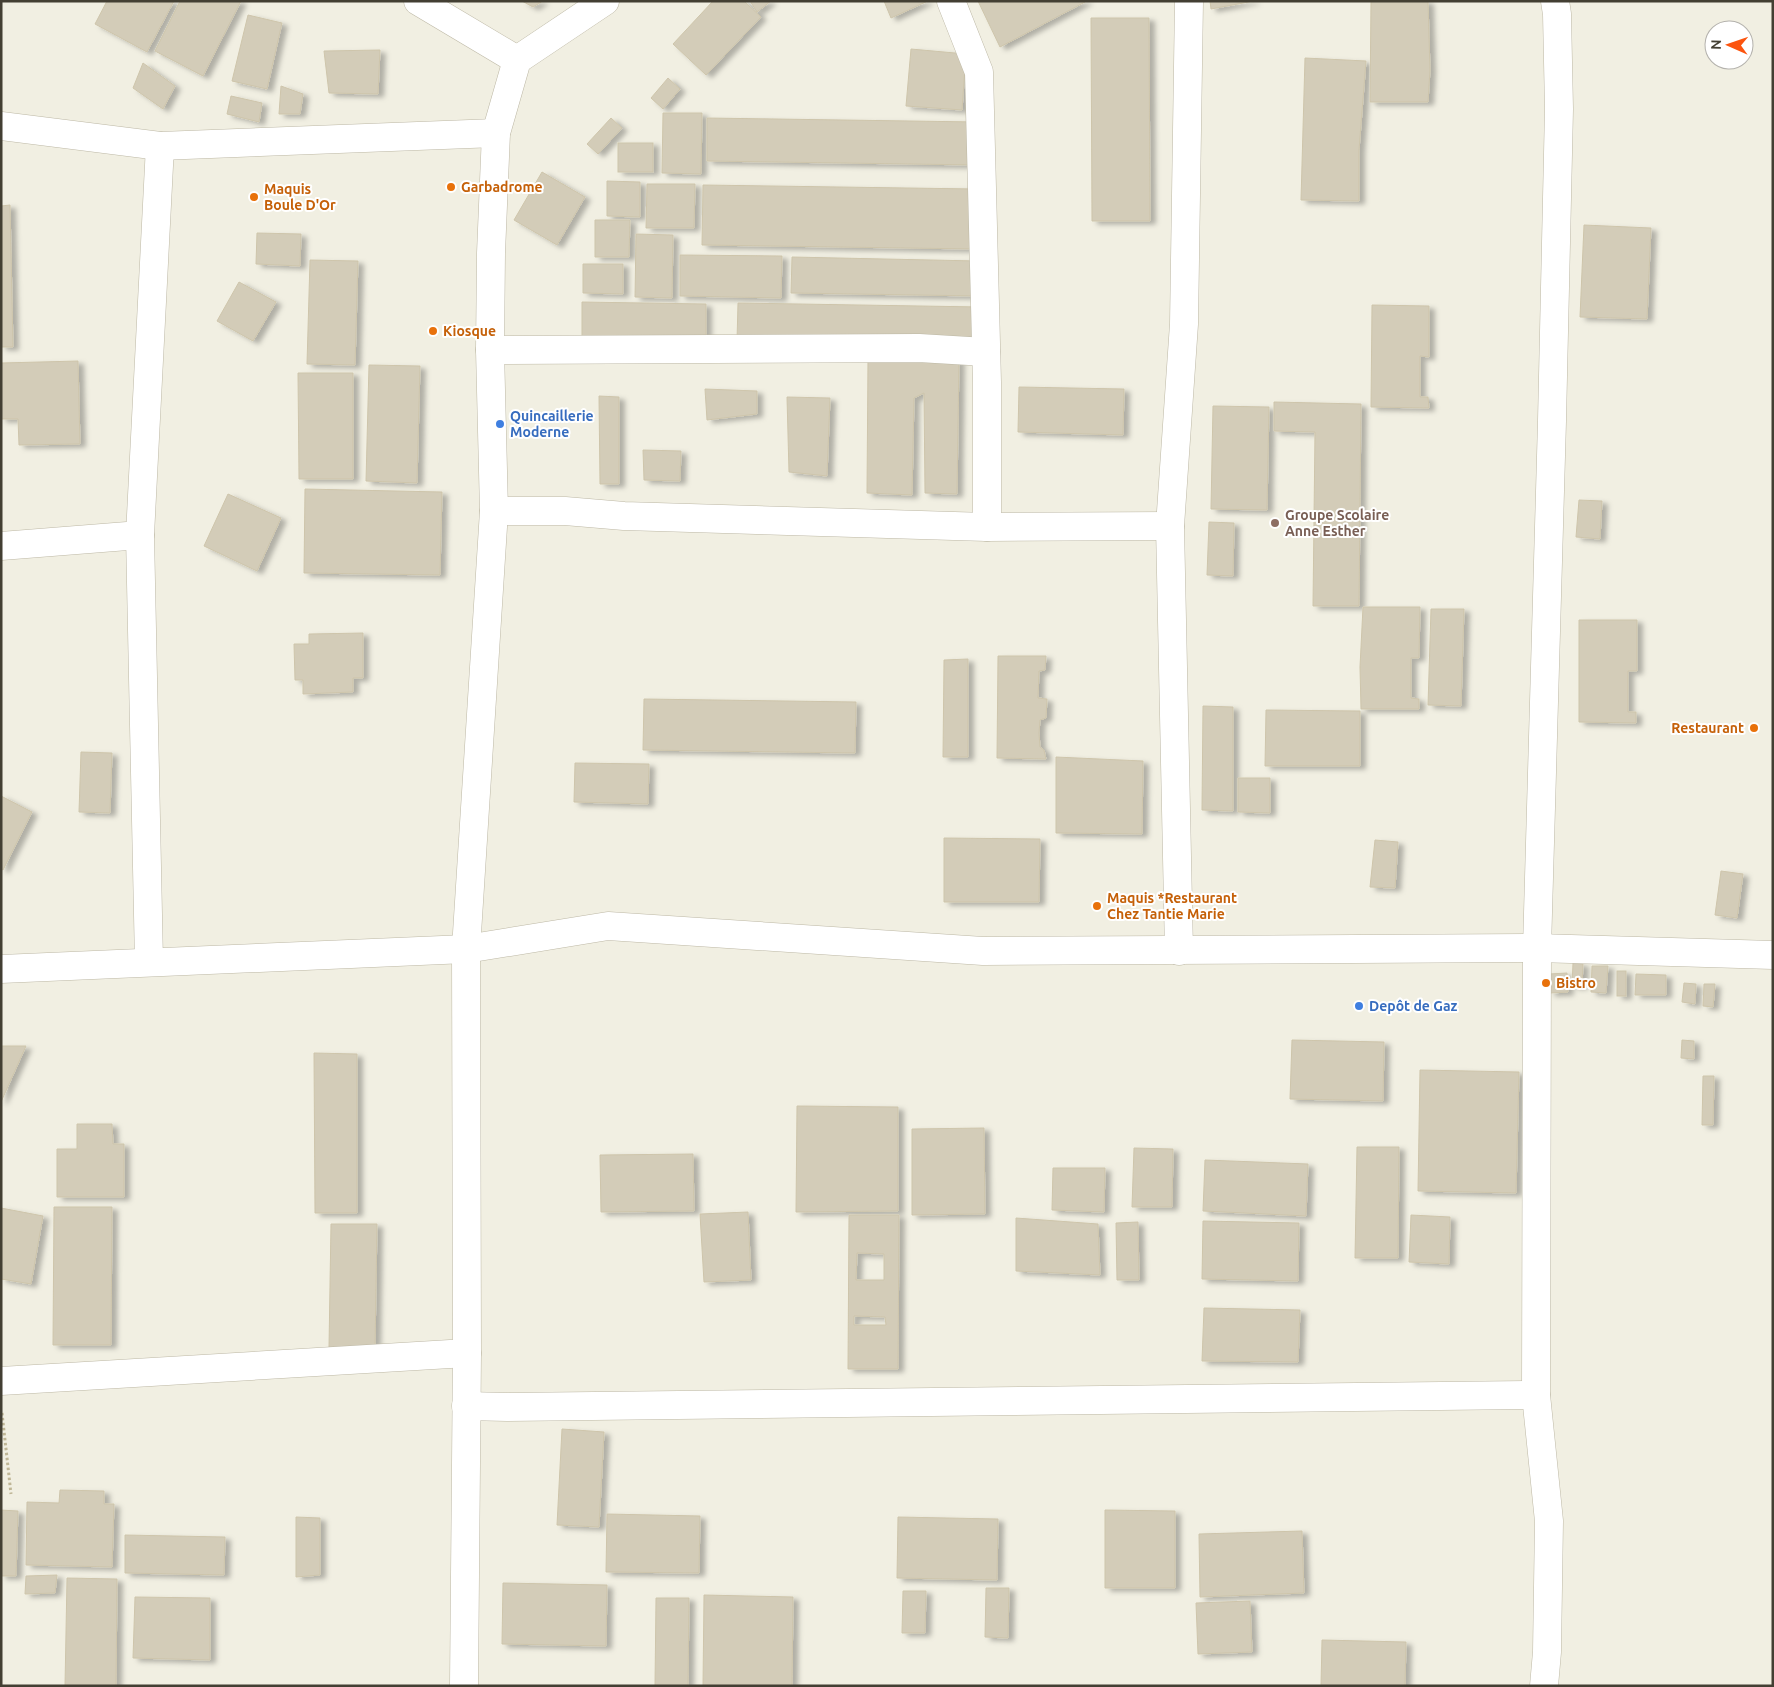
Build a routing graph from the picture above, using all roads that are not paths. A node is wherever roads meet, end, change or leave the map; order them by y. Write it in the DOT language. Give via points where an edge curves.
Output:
graph roads {
  1 [pos="418,1"];
  2 [pos="605,1"];
  3 [pos="951,1"];
  4 [pos="1189,1"];
  5 [pos="1555,1"];
  6 [pos="517,60"];
  7 [pos="1,126"];
  8 [pos="496,133"];
  9 [pos="160,146"];
  10 [pos="490,350"];
  11 [pos="986,352"];
  12 [pos="494,511"];
  13 [pos="1170,526"];
  14 [pos="987,527"];
  15 [pos="140,535"];
  16 [pos="1,546"];
  17 [pos="1537,948"];
  18 [pos="466,949"];
  19 [pos="1179,951"];
  20 [pos="1773,955"];
  21 [pos="149,962"];
  22 [pos="1,969"];
  23 [pos="467,1353"];
  24 [pos="1,1381"];
  25 [pos="1536,1396"];
  26 [pos="466,1406"];
  27 [pos="464,1686"];
  28 [pos="1544,1686"];
  1 -- 6 [label="street"];
  2 -- 6 [label="street"];
  3 -- 11 [label="street" via="979,72"];
  4 -- 13 [label="street" via="1184,324"];
  5 -- 17 [label="street" via="1559,109"];
  6 -- 8 [label="street"];
  7 -- 9 [label="street"];
  8 -- 9 [label="street"];
  8 -- 10 [label="street"];
  9 -- 15 [label="street"];
  10 -- 11 [label="street" via="918,348"];
  10 -- 12 [label="street"];
  11 -- 14 [label="street"];
  12 -- 14 [label="street"];
  12 -- 18 [label="street"];
  13 -- 14 [label="street"];
  13 -- 19 [label="street"];
  15 -- 16 [label="street"];
  15 -- 21 [label="street"];
  17 -- 19 [label="street"];
  17 -- 20 [label="street"];
  17 -- 25 [label="street"];
  18 -- 19 [label="street" via="608,926 983,950"];
  18 -- 21 [label="street"];
  18 -- 23 [label="street"];
  21 -- 22 [label="street"];
  23 -- 24 [label="street"];
  23 -- 26 [label="street"];
  25 -- 26 [label="street"];
  25 -- 28 [label="street" via="1549,1521"];
  26 -- 27 [label="street"];
}
